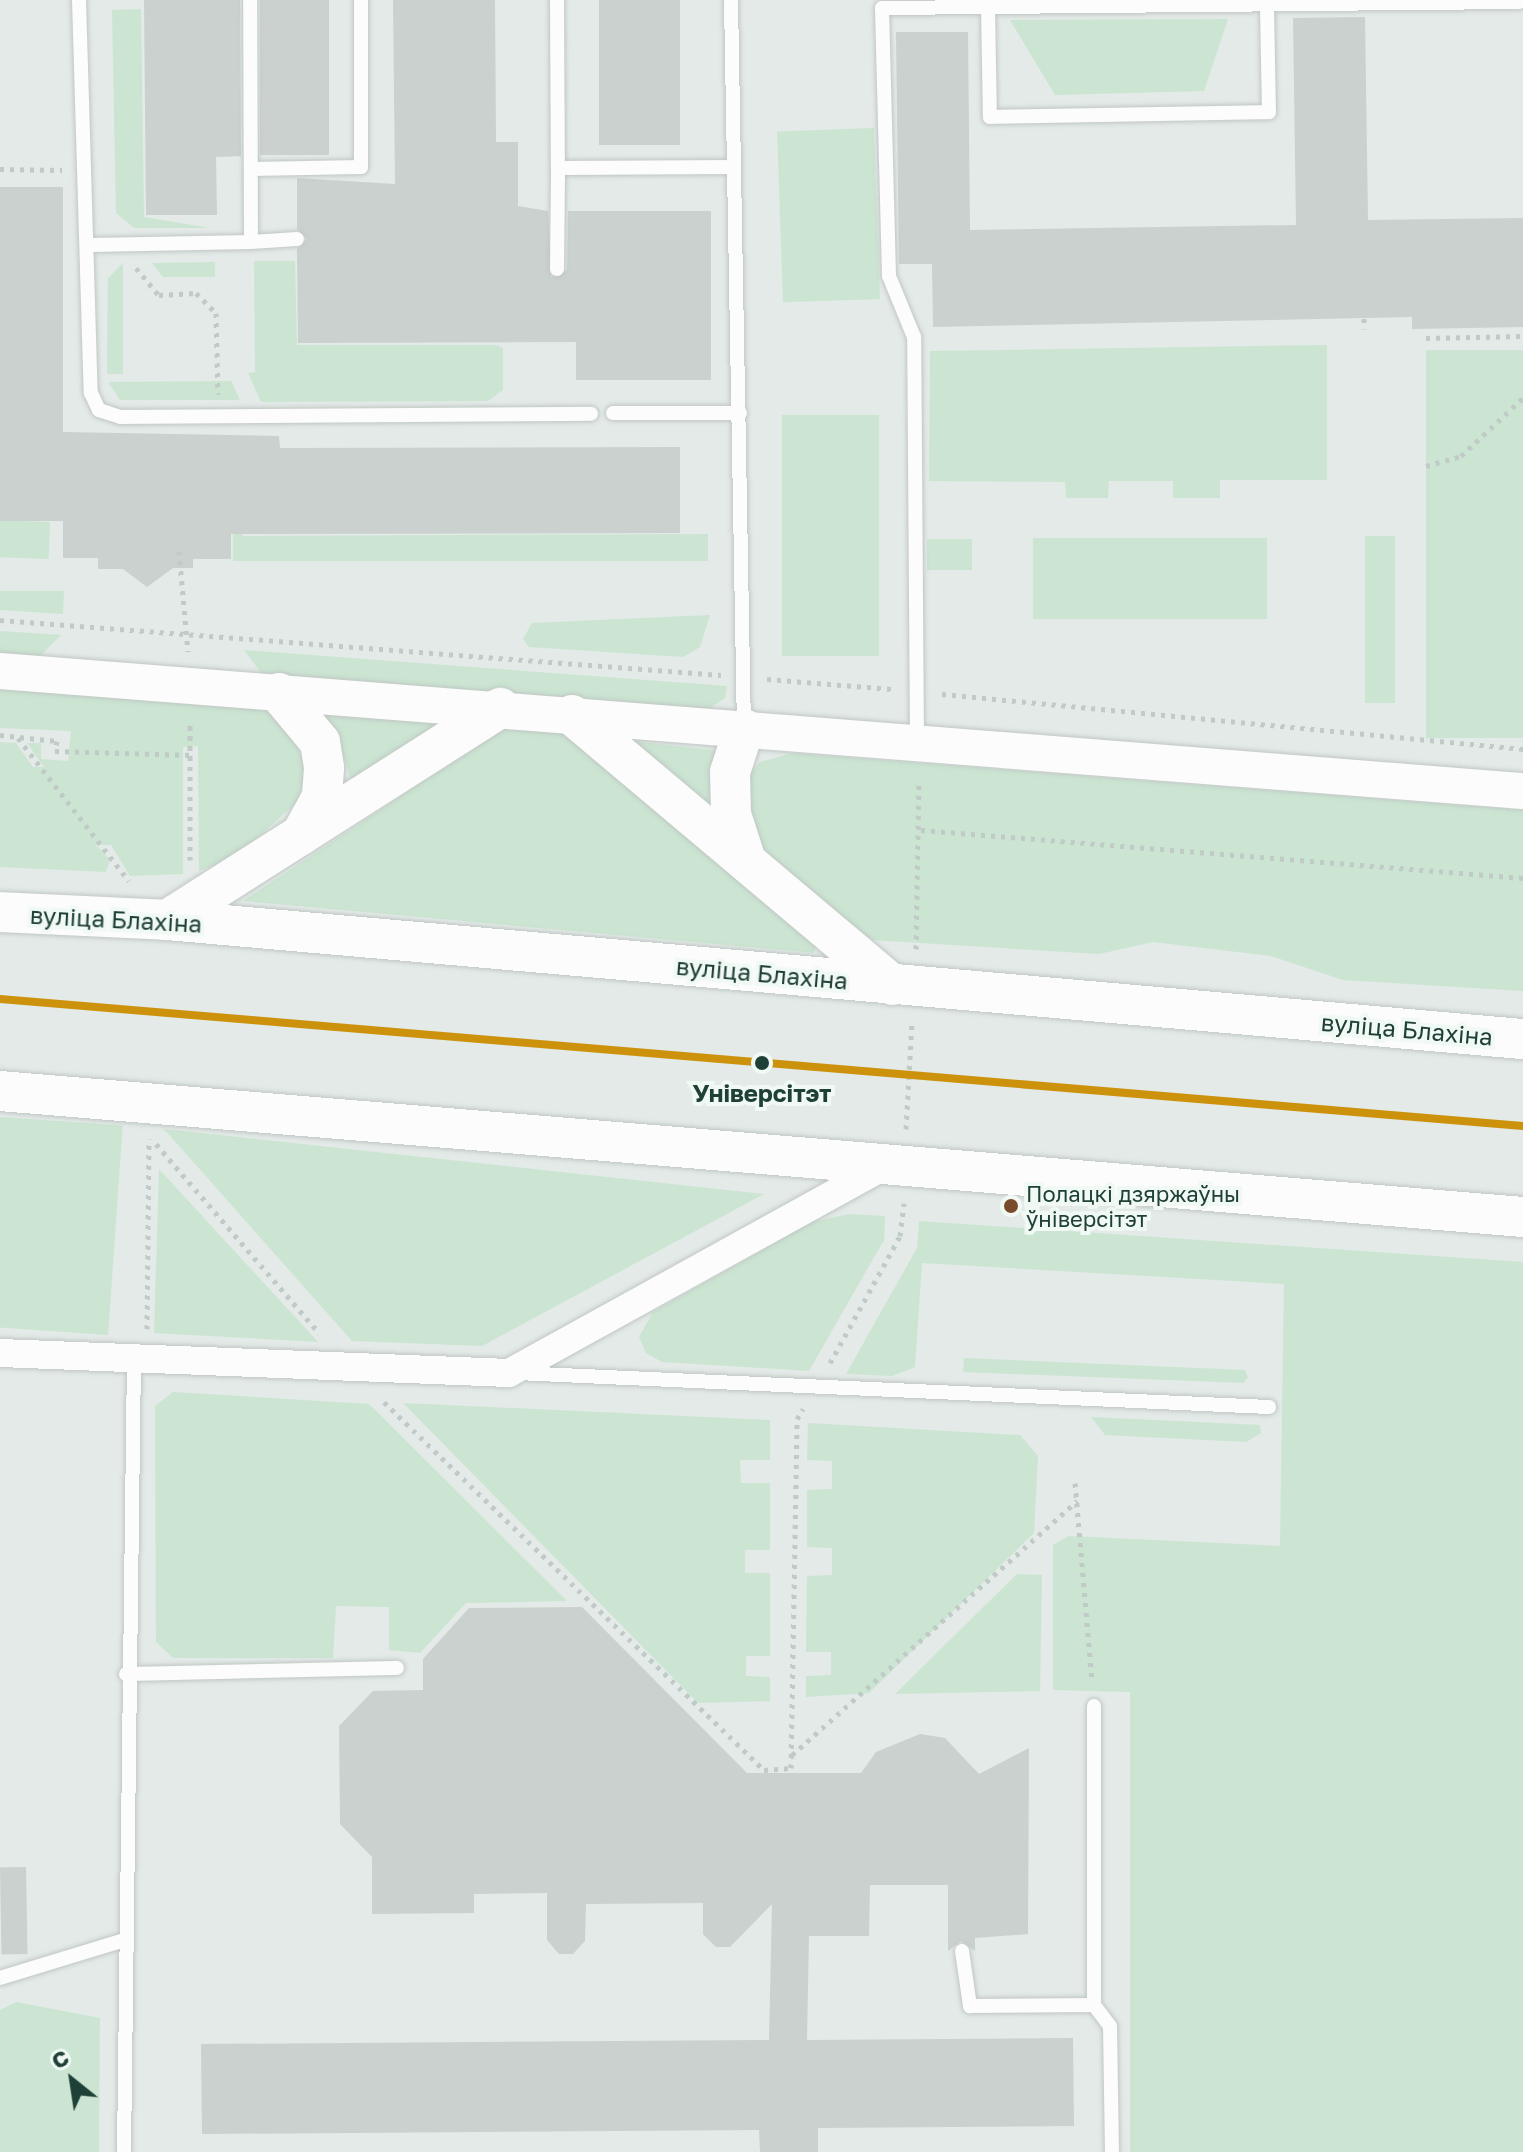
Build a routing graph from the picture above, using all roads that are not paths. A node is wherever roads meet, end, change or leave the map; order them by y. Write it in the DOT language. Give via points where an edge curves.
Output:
graph roads {
  1 [pos="79,0"];
  2 [pos="250,0"];
  3 [pos="361,0"];
  4 [pos="557,0"];
  5 [pos="731,0"];
  6 [pos="1519,2"];
  7 [pos="1267,4"];
  8 [pos="988,7"];
  9 [pos="734,167"];
  10 [pos="558,168"];
  11 [pos="251,169"];
  12 [pos="297,239"];
  13 [pos="251,242"];
  14 [pos="91,245"];
  15 [pos="557,269"];
  16 [pos="613,413"];
  17 [pos="740,413"];
  18 [pos="591,414"];
  19 [pos="0,671"];
  20 [pos="279,693"];
  21 [pos="500,708"];
  22 [pos="572,715"];
  23 [pos="744,729"];
  24 [pos="917,742"];
  25 [pos="1523,791"];
  26 [pos="301,835"];
  27 [pos="746,861"];
  28 [pos="0,912"];
  29 [pos="167,920"];
  30 [pos="904,987"];
  31 [pos="1523,1039"];
  32 [pos="0,1091"];
  33 [pos="896,1166"];
  34 [pos="1523,1217"];
  35 [pos="0,1353"];
  36 [pos="140,1358"];
  37 [pos="509,1373"];
  38 [pos="1269,1407"];
  39 [pos="397,1668"];
  40 [pos="126,1674"];
  41 [pos="1094,1706"];
  42 [pos="124,1940"];
  43 [pos="962,1951"];
  44 [pos="0,1978"];
  45 [pos="1094,2005"];
  46 [pos="124,2152"];
  47 [pos="1112,2152"];
  1 -- 14 [label="lane" via="83,171"];
  2 -- 11 [label="lane"];
  3 -- 11 [label="lane" via="361,167"];
  4 -- 10 [label="lane"];
  5 -- 9 [label="lane"];
  6 -- 7 [label="lane"];
  7 -- 8 [label="lane"];
  7 -- 8 [label="lane" via="1269,112 990,117"];
  8 -- 24 [label="lane" via="882,8 889,276 914,337"];
  9 -- 10 [label="lane"];
  9 -- 17 [label="lane"];
  10 -- 15 [label="lane"];
  11 -- 13 [label="lane"];
  12 -- 13 [label="lane"];
  13 -- 14 [label="lane"];
  14 -- 18 [label="lane" via="91,393 99,410 121,417"];
  16 -- 17 [label="lane"];
  17 -- 23 [label="lane"];
  19 -- 20 [label="street"];
  20 -- 21 [label="street"];
  20 -- 26 [label="main road" via="320,742 322,797"];
  21 -- 22 [label="street"];
  21 -- 26 [label="main road"];
  22 -- 23 [label="street"];
  22 -- 27 [label="main road"];
  23 -- 24 [label="street"];
  23 -- 27 [label="main road" via="731,786"];
  24 -- 25 [label="street"];
  26 -- 29 [label="main road"];
  27 -- 30 [label="main road"];
  28 -- 29 [label="main road, вуліца Блахіна"];
  29 -- 30 [label="main road, вуліца Блахіна"];
  30 -- 31 [label="main road, вуліца Блахіна"];
  32 -- 33 [label="main road"];
  33 -- 34 [label="main road"];
  33 -- 37 [label="street"];
  35 -- 36 [label="street"];
  36 -- 37 [label="street"];
  36 -- 40 [label="lane"];
  37 -- 38 [label="lane"];
  39 -- 40 [label="lane"];
  40 -- 42 [label="lane"];
  41 -- 45 [label="lane"];
  42 -- 44 [label="lane"];
  42 -- 46 [label="lane"];
  43 -- 45 [label="lane" via="970,2006"];
  45 -- 47 [label="lane" via="1110,2026"];
}
